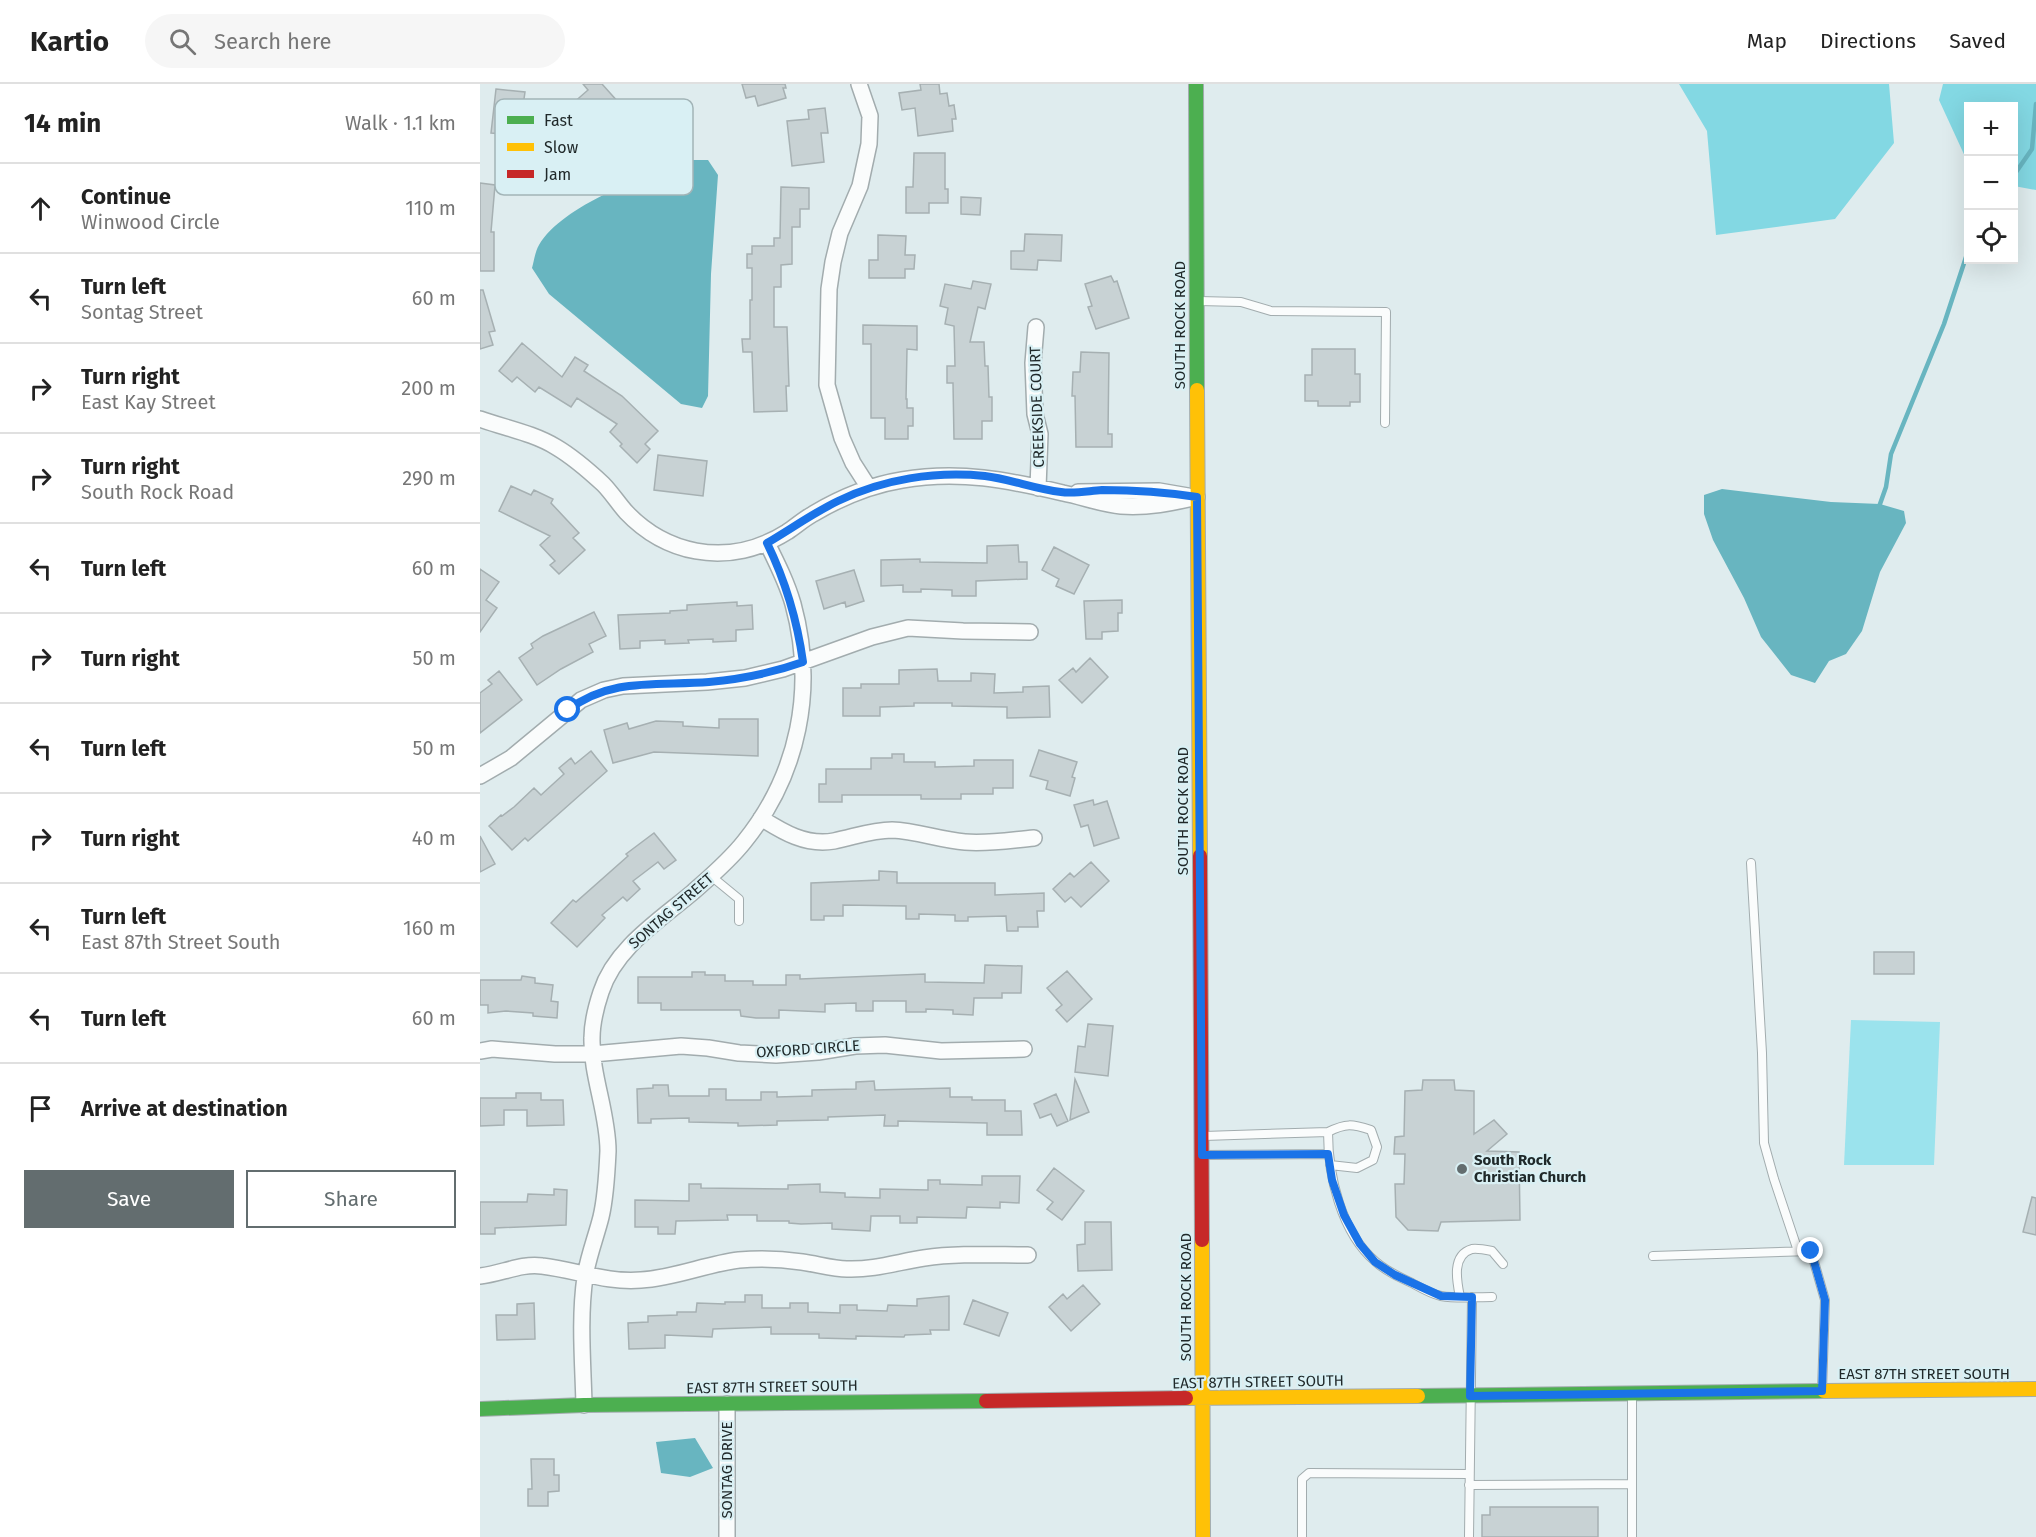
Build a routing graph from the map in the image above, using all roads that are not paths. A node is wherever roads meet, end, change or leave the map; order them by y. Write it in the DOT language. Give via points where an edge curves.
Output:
graph roads {
  1 [pos="859,84"];
  2 [pos="1196,84"];
  3 [pos="1197,301"];
  4 [pos="1036,327"];
  5 [pos="480,419"];
  6 [pos="1385,423"];
  7 [pos="869,488"];
  8 [pos="1038,488"];
  9 [pos="1197,497"];
  10 [pos="767,543"];
  11 [pos="1030,632"];
  12 [pos="803,662"];
  13 [pos="480,776"];
  14 [pos="761,818"];
  15 [pos="1034,838"];
  16 [pos="1752,862"];
  17 [pos="711,876"];
  18 [pos="739,921"];
  19 [pos="1024,1049"];
  20 [pos="480,1051"];
  21 [pos="593,1054"];
  22 [pos="1328,1132"];
  23 [pos="1202,1136"];
  24 [pos="1328,1154"];
  25 [pos="1202,1155"];
  26 [pos="1330,1165"];
  27 [pos="1798,1251"];
  28 [pos="1028,1255"];
  29 [pos="1653,1256"];
  30 [pos="1503,1264"];
  31 [pos="585,1275"];
  32 [pos="480,1276"];
  33 [pos="1460,1297"];
  34 [pos="1472,1297"];
  35 [pos="1492,1297"];
  36 [pos="2036,1389"];
  37 [pos="1822,1391"];
  38 [pos="1632,1394"];
  39 [pos="1470,1396"];
  40 [pos="1203,1399"];
  41 [pos="727,1404"];
  42 [pos="584,1405"];
  43 [pos="480,1410"];
  44 [pos="1469,1474"];
  45 [pos="1632,1484"];
  46 [pos="1469,1485"];
  47 [pos="727,1537"];
  48 [pos="1203,1537"];
  49 [pos="1302,1537"];
  50 [pos="1469,1537"];
  51 [pos="1632,1537"];
  1 -- 7 [label="street" via="870,116 868,144 860,186 832,262 827,385 842,438"];
  2 -- 3 [label="street, SOUTH ROCK ROAD"];
  3 -- 6 [label="lane" via="1241,302 1271,311 1386,312"];
  3 -- 9 [label="street, SOUTH ROCK ROAD"];
  4 -- 8 [label="street, CREEKSIDE COURT" via="1033,363 1035,414 1040,434"];
  5 -- 10 [label="street" via="556,447 604,485 638,524 676,546 716,553"];
  7 -- 8 [label="street" via="899,480 960,474"];
  7 -- 10 [label="street" via="839,500"];
  8 -- 9 [label="street" via="1063,493 1159,491"];
  9 -- 23 [label="street, SOUTH ROCK ROAD"];
  10 -- 12 [label="street, SONTAG STREET" via="792,603"];
  11 -- 12 [label="street" via="908,628"];
  12 -- 13 [label="street" via="745,678 604,690 581,700 512,758"];
  12 -- 14 [label="street, SONTAG STREET" via="800,723 791,756"];
  14 -- 15 [label="street" via="783,832 815,842 887,830 967,842"];
  14 -- 17 [label="street, SONTAG STREET"];
  16 -- 27 [label="lane" via="1764,1143"];
  17 -- 18 [label="lane" via="739,898"];
  17 -- 21 [label="street, SONTAG STREET" via="627,949 613,967 595,1011"];
  19 -- 21 [label="street, OXFORD CIRCLE" via="941,1051 866,1045 776,1055 681,1046"];
  20 -- 21 [label="street, OXFORD CIRCLE"];
  21 -- 31 [label="street, SONTAG STREET" via="608,1149 602,1214"];
  22 -- 23 [label="lane"];
  22 -- 24 [label="lane"];
  22 -- 26 [label="lane" via="1343,1125 1358,1126 1371,1130 1377,1147 1373,1160 1357,1168"];
  23 -- 25 [label="street, SOUTH ROCK ROAD"];
  24 -- 25 [label="lane"];
  24 -- 26 [label="lane"];
  25 -- 40 [label="street, SOUTH ROCK ROAD"];
  26 -- 33 [label="lane" via="1344,1215 1375,1262 1426,1290"];
  27 -- 29 [label="lane"];
  27 -- 37 [label="lane" via="1811,1251 1825,1300"];
  28 -- 31 [label="street" via="953,1255 846,1269 796,1261 738,1260 639,1281"];
  30 -- 33 [label="lane" via="1492,1251 1472,1249 1461,1257 1456,1273"];
  31 -- 32 [label="street" via="540,1266"];
  31 -- 42 [label="street, SONTAG STREET" via="581,1306"];
  33 -- 34 [label="lane"];
  34 -- 35 [label="lane"];
  34 -- 39 [label="lane"];
  36 -- 37 [label="street, EAST 87TH STREET SOUTH"];
  37 -- 38 [label="street, EAST 87TH STREET SOUTH"];
  38 -- 39 [label="street, EAST 87TH STREET SOUTH"];
  38 -- 45 [label="lane"];
  39 -- 40 [label="street, EAST 87TH STREET SOUTH"];
  39 -- 44 [label="lane"];
  40 -- 41 [label="street, EAST 87TH STREET SOUTH"];
  40 -- 48 [label="street, SOUTH ROCK ROAD"];
  41 -- 42 [label="street, EAST 87TH STREET SOUTH"];
  41 -- 47 [label="street, SONTAG DRIVE"];
  42 -- 43 [label="street, EAST 87TH STREET SOUTH"];
  44 -- 46 [label="lane"];
  44 -- 49 [label="lane" via="1309,1473 1302,1479"];
  45 -- 46 [label="lane"];
  45 -- 51 [label="lane"];
  46 -- 50 [label="lane"];
}
